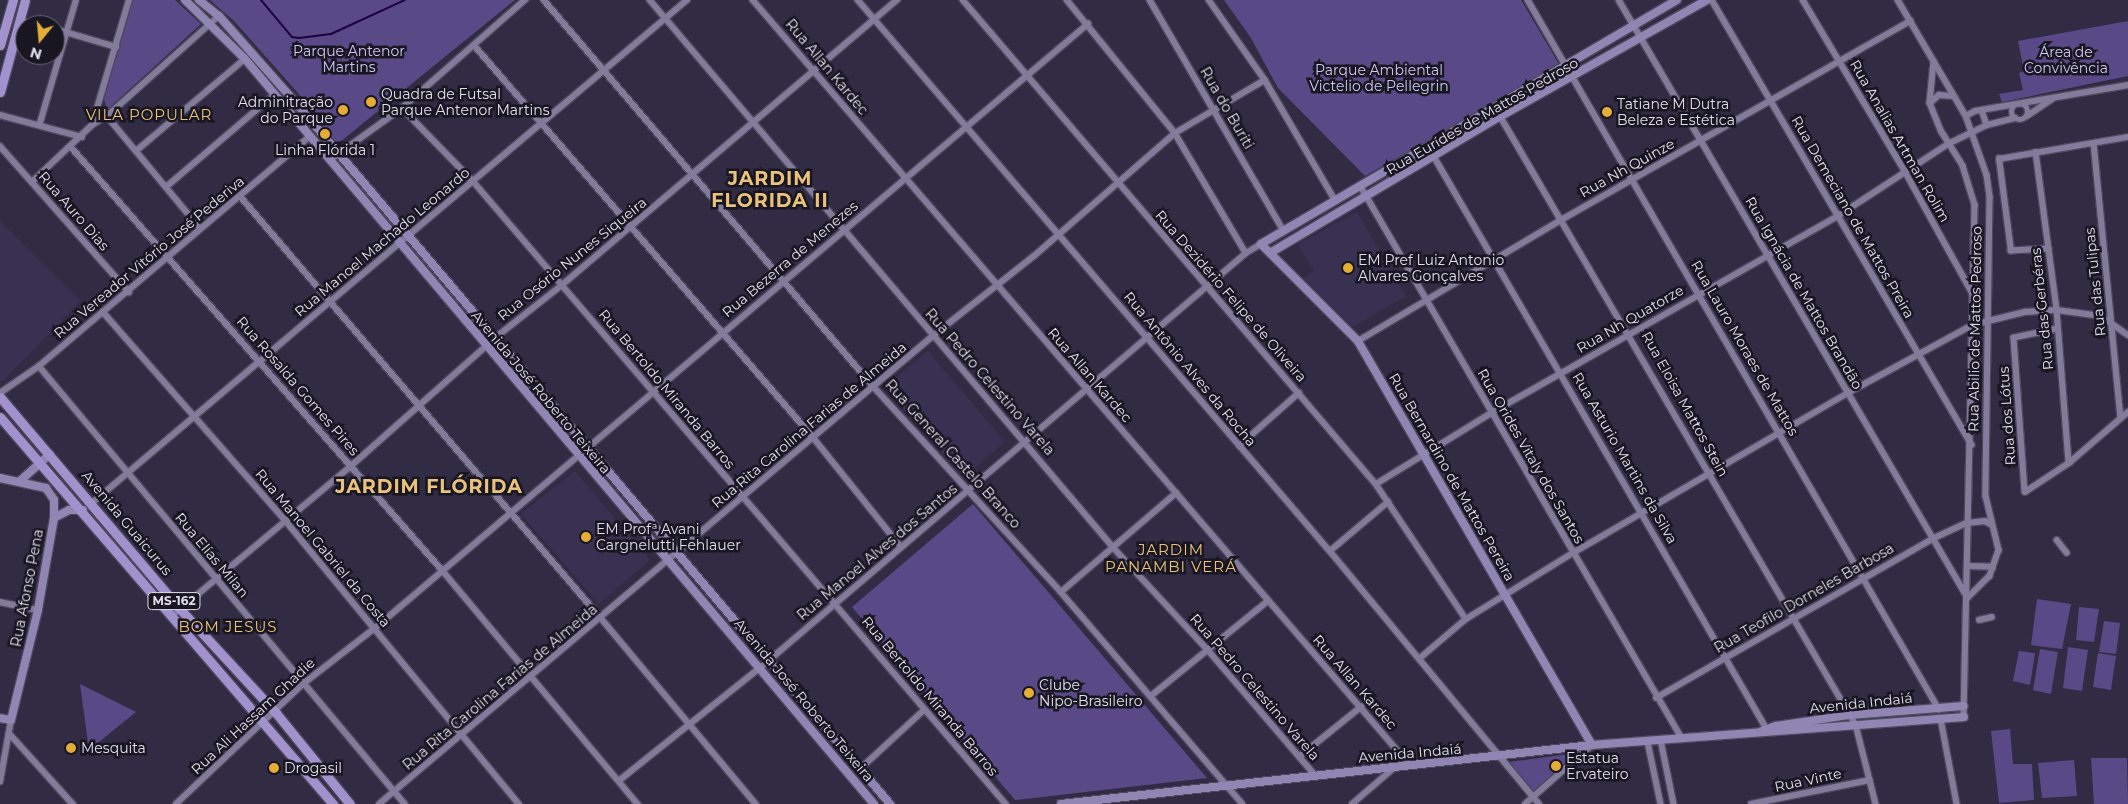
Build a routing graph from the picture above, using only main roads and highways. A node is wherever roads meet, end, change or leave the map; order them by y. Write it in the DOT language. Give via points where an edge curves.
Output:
graph roads {
  1 [pos="13,0"];
  2 [pos="25,0"];
  3 [pos="0,46"];
  4 [pos="0,92"];
  5 [pos="0,395"];
  6 [pos="0,417"];
  7 [pos="333,804"];
  8 [pos="350,804"];
  1 -- 3 [label="main road"];
  2 -- 4 [label="main road"];
  5 -- 8 [label="main road, Avenida Guaicurus / MS-162" via="180,609 276,713"];
  6 -- 7 [label="main road, Avenida Guaicurus / MS-162"];
}
